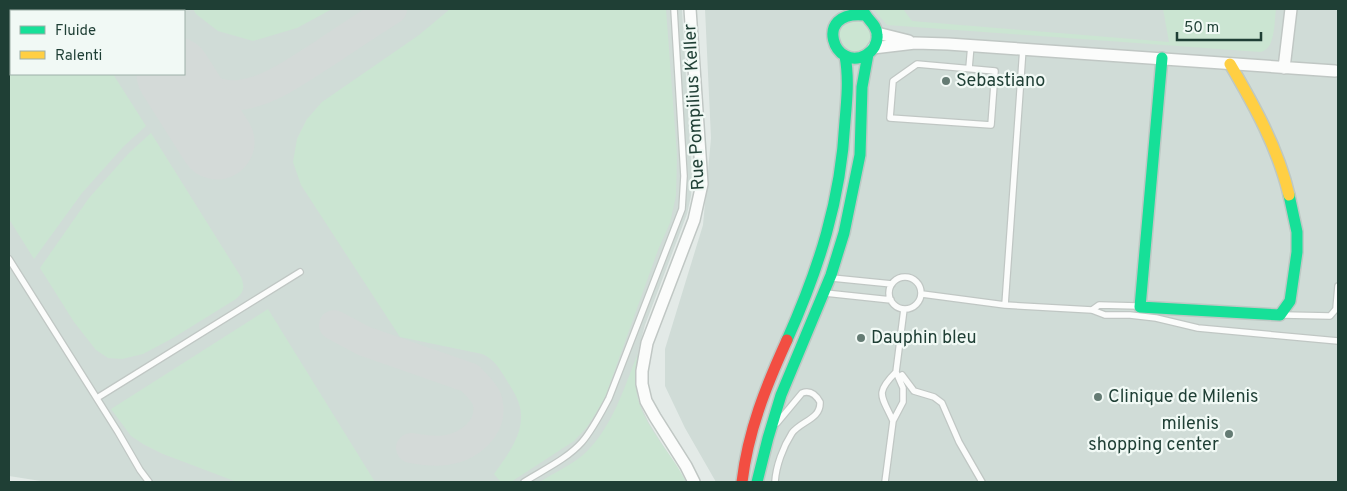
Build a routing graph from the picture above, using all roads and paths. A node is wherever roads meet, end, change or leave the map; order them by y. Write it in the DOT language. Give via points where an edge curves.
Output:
graph roads {
  1 [pos="674,9"];
  2 [pos="690,9"];
  3 [pos="1291,9"];
  4 [pos="864,12"];
  5 [pos="841,13"];
  6 [pos="877,33"];
  7 [pos="915,43"];
  8 [pos="971,45"];
  9 [pos="1022,48"];
  10 [pos="871,51"];
  11 [pos="845,56"];
  12 [pos="1162,58"];
  13 [pos="1230,64"];
  14 [pos="969,68"];
  15 [pos="1284,68"];
  16 [pos="1337,70"];
  17 [pos="9,258"];
  18 [pos="300,272"];
  19 [pos="814,276"];
  20 [pos="830,278"];
  21 [pos="892,284"];
  22 [pos="1338,286"];
  23 [pos="808,291"];
  24 [pos="825,293"];
  25 [pos="922,294"];
  26 [pos="891,300"];
  27 [pos="1005,305"];
  28 [pos="1140,306"];
  29 [pos="904,309"];
  30 [pos="1092,310"];
  31 [pos="1280,315"];
  32 [pos="1338,341"];
  33 [pos="897,368"];
  34 [pos="97,398"];
  35 [pos="893,421"];
  36 [pos="767,437"];
  37 [pos="149,482"];
  38 [pos="524,482"];
  39 [pos="694,482"];
  40 [pos="742,482"];
  41 [pos="757,482"];
  42 [pos="775,482"];
  43 [pos="885,482"];
  44 [pos="982,482"];
  1 -- 38 [label="lane" via="684,176 682,209 600,414 572,451"];
  2 -- 39 [label="street, Rue Pompilius Keller" via="702,184 694,220 647,342 642,384 655,418"];
  3 -- 15 [label="street"];
  4 -- 5 [label="main road"];
  4 -- 6 [label="main road"];
  5 -- 11 [label="main road" via="833,29 833,41"];
  6 -- 7 [label="street"];
  6 -- 10 [label="main road"];
  7 -- 8 [label="street"];
  7 -- 10 [label="street"];
  8 -- 9 [label="street"];
  8 -- 14 [label="lane"];
  9 -- 12 [label="street"];
  9 -- 27 [label="lane"];
  10 -- 11 [label="main road" via="857,58"];
  10 -- 20 [label="main road" via="863,72 862,143 854,188"];
  11 -- 19 [label="main road" via="848,72 840,186 830,230"];
  12 -- 13 [label="street"];
  12 -- 28 [label="main road"];
  13 -- 15 [label="street"];
  13 -- 31 [label="main road" via="1273,145 1284,173 1297,233 1290,300"];
  14 -- 14 [label="lane" via="917,64 893,81 890,118 991,125 995,71"];
  15 -- 16 [label="street"];
  17 -- 34 [label="lane"];
  18 -- 34 [label="lane"];
  19 -- 20 [label="lane"];
  19 -- 23 [label="main road"];
  20 -- 21 [label="lane"];
  20 -- 24 [label="main road"];
  21 -- 25 [label="lane" via="896,279 908,276 918,283"];
  21 -- 26 [label="lane"];
  22 -- 31 [label="lane" via="1336,309 1330,316"];
  23 -- 24 [label="lane"];
  23 -- 40 [label="main road" via="750,434"];
  24 -- 26 [label="lane"];
  24 -- 36 [label="main road"];
  25 -- 27 [label="lane"];
  25 -- 29 [label="lane" via="916,305"];
  26 -- 29 [label="lane"];
  27 -- 30 [label="lane"];
  28 -- 30 [label="lane" via="1099,305"];
  28 -- 31 [label="main road"];
  29 -- 33 [label="lane"];
  30 -- 32 [label="lane" via="1104,315 1156,318 1198,328"];
  33 -- 35 [label="lane" via="903,402"];
  33 -- 35 [label="lane" via="882,389 883,403"];
  33 -- 44 [label="lane" via="914,391 942,403"];
  34 -- 37 [label="lane"];
  35 -- 43 [label="lane"];
  36 -- 41 [label="main road"];
  36 -- 42 [label="lane" via="802,393 812,393 817,397 819,411 792,433 778,463"];
}
